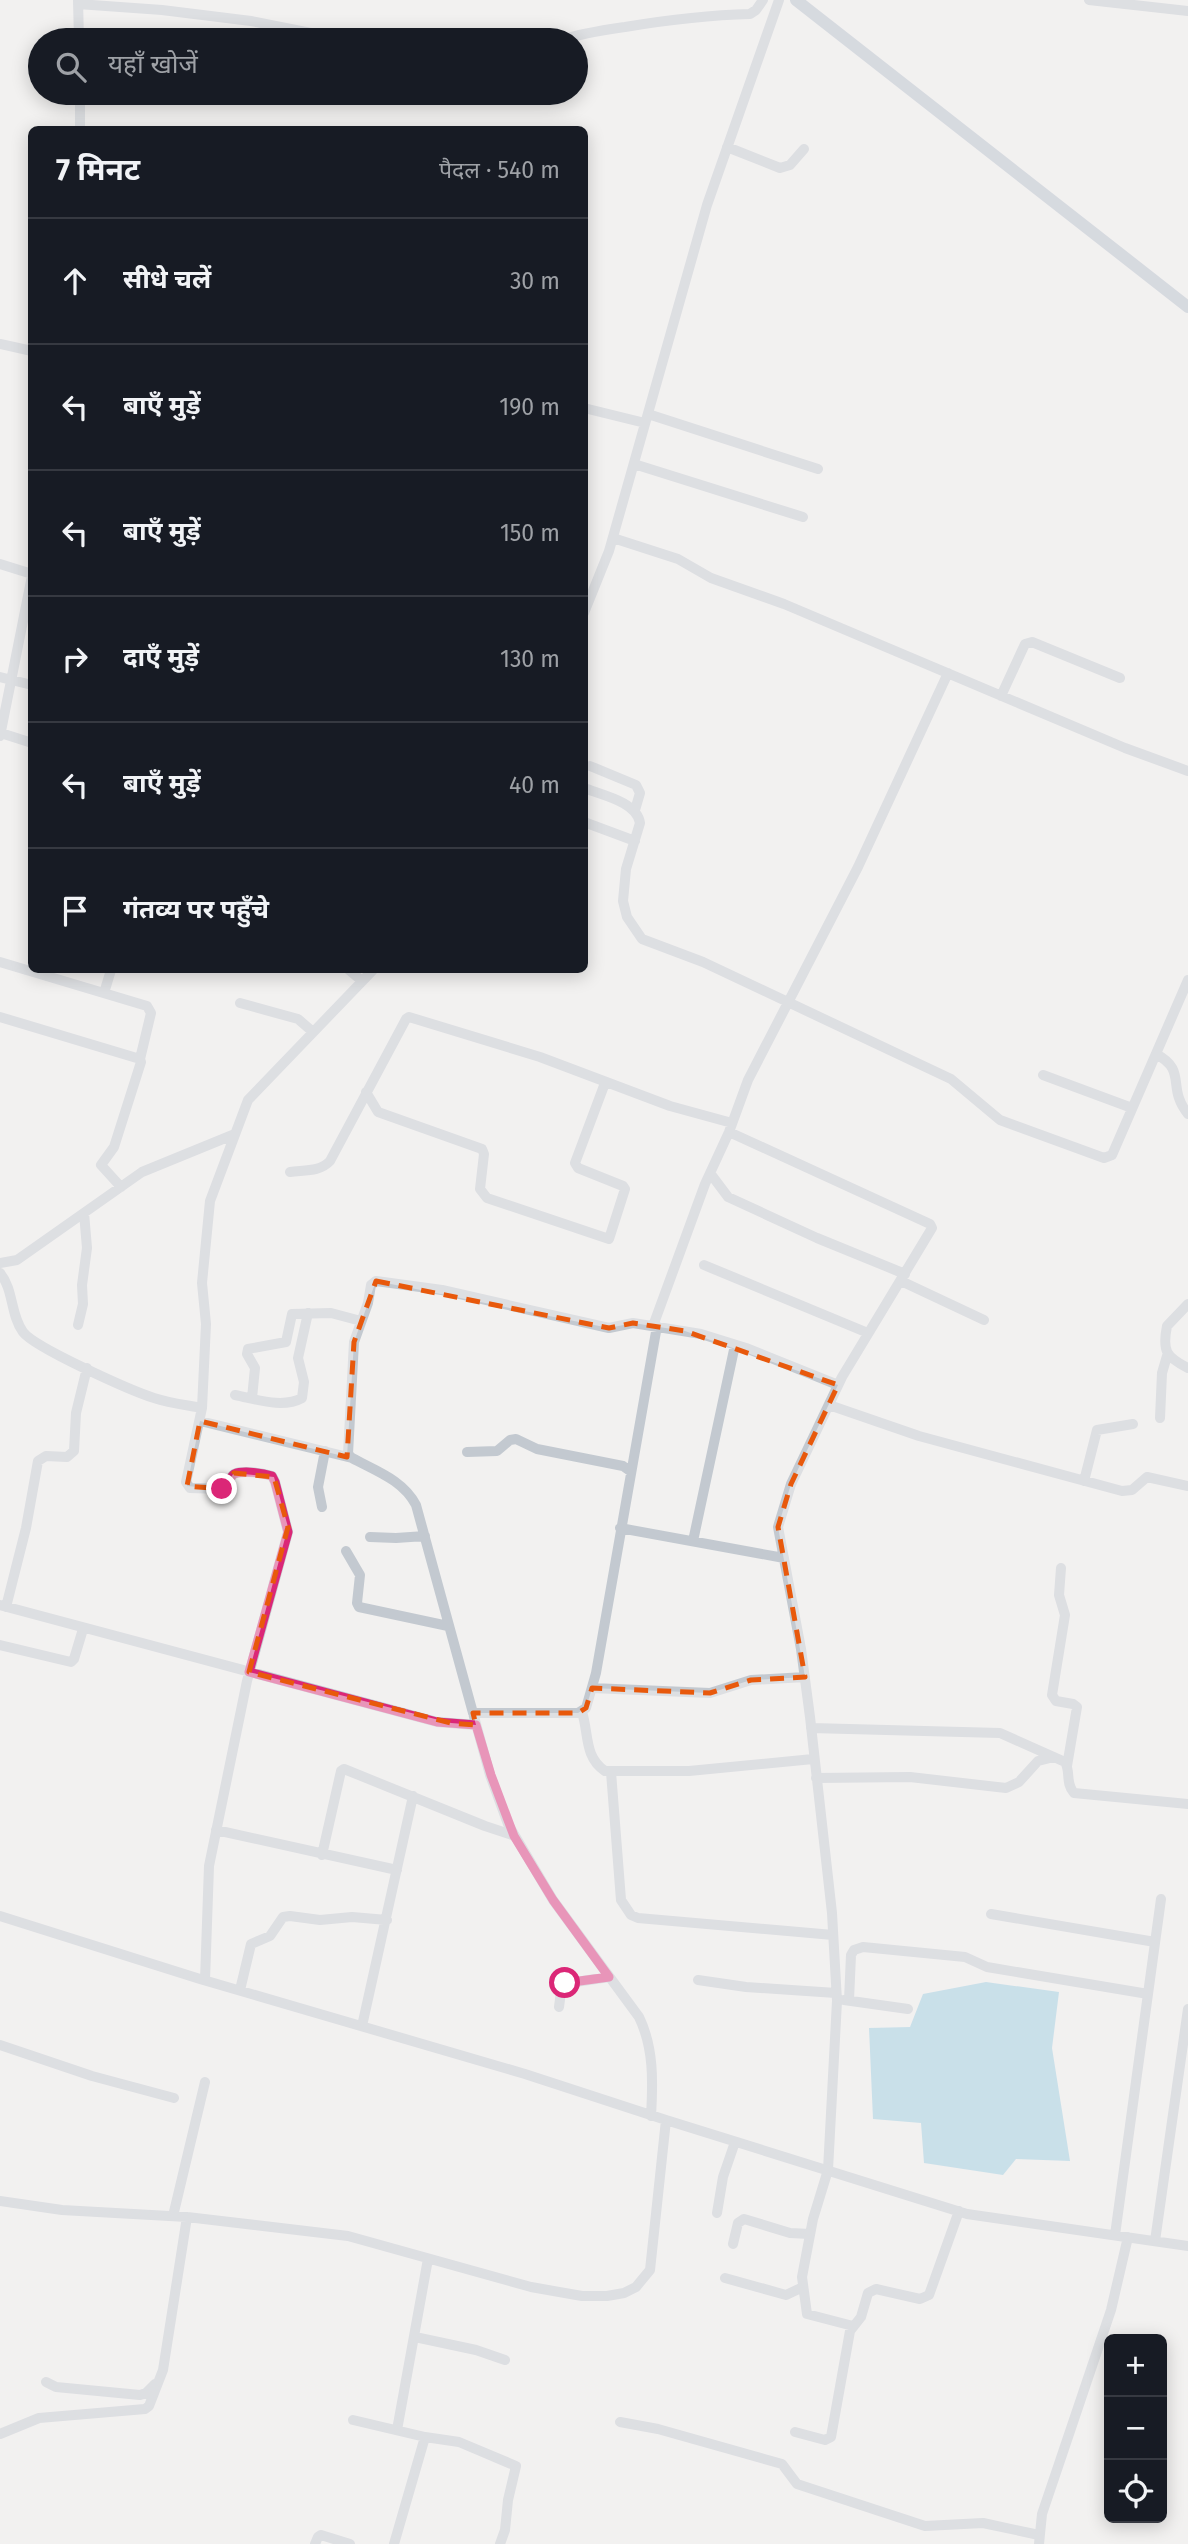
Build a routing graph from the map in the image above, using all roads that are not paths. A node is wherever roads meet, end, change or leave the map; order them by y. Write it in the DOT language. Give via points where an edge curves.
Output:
graph roads {
  1 [pos="762,0"];
  2 [pos="779,0"];
  3 [pos="796,0"];
  4 [pos="1088,0"];
  5 [pos="78,2"];
  6 [pos="1188,11"];
  7 [pos="79,28"];
  8 [pos="286,28"];
  9 [pos="588,33"];
  10 [pos="80,105"];
  11 [pos="80,126"];
  12 [pos="727,147"];
  13 [pos="804,149"];
  14 [pos="1188,307"];
  15 [pos="0,344"];
  16 [pos="28,350"];
  17 [pos="588,409"];
  18 [pos="647,419"];
  19 [pos="634,464"];
  20 [pos="818,469"];
  21 [pos="803,517"];
  22 [pos="613,538"];
  23 [pos="0,564"];
  24 [pos="28,574"];
  25 [pos="28,596"];
  26 [pos="588,603"];
  27 [pos="948,673"];
  28 [pos="0,677"];
  29 [pos="1120,678"];
  30 [pos="12,680"];
  31 [pos="28,684"];
  32 [pos="1001,696"];
  33 [pos="0,734"];
  34 [pos="28,742"];
  35 [pos="590,766"];
  36 [pos="1188,771"];
  37 [pos="588,790"];
  38 [pos="635,810"];
  39 [pos="588,823"];
  40 [pos="635,841"];
  41 [pos="0,961"];
  42 [pos="28,970"];
  43 [pos="39,973"];
  44 [pos="110,973"];
  45 [pos="353,973"];
  46 [pos="370,973"];
  47 [pos="1188,980"];
  48 [pos="362,981"];
  49 [pos="104,993"];
  50 [pos="789,1002"];
  51 [pos="240,1003"];
  52 [pos="0,1017"];
  53 [pos="313,1032"];
  54 [pos="1156,1054"];
  55 [pos="140,1059"];
  56 [pos="1043,1075"];
  57 [pos="605,1083"];
  58 [pos="366,1092"];
  59 [pos="1132,1108"];
  60 [pos="1188,1114"];
  61 [pos="731,1127"];
  62 [pos="235,1134"];
  63 [pos="290,1172"];
  64 [pos="710,1173"];
  65 [pos="121,1187"];
  66 [pos="84,1213"];
  67 [pos="0,1263"];
  68 [pos="704,1265"];
  69 [pos="0,1273"];
  70 [pos="903,1278"];
  71 [pos="1188,1304"];
  72 [pos="308,1313"];
  73 [pos="984,1320"];
  74 [pos="361,1321"];
  75 [pos="78,1325"];
  76 [pos="655,1326"];
  77 [pos="868,1333"];
  78 [pos="735,1345"];
  79 [pos="1167,1356"];
  80 [pos="87,1368"];
  81 [pos="1188,1368"];
  82 [pos="838,1385"];
  83 [pos="235,1395"];
  84 [pos="252,1398"];
  85 [pos="829,1405"];
  86 [pos="202,1409"];
  87 [pos="1160,1418"];
  88 [pos="200,1421"];
  89 [pos="1133,1424"];
  90 [pos="326,1451"];
  91 [pos="467,1452"];
  92 [pos="352,1458"];
  93 [pos="630,1471"];
  94 [pos="1084,1481"];
  95 [pos="1188,1486"];
  96 [pos="322,1507"];
  97 [pos="621,1528"];
  98 [pos="425,1536"];
  99 [pos="370,1537"];
  100 [pos="693,1541"];
  101 [pos="346,1551"];
  102 [pos="784,1558"];
  103 [pos="1061,1568"];
  104 [pos="3,1606"];
  105 [pos="448,1626"];
  106 [pos="83,1629"];
  107 [pos="0,1645"];
  108 [pos="249,1672"];
  109 [pos="805,1677"];
  110 [pos="592,1688"];
  111 [pos="582,1712"];
  112 [pos="474,1719"];
  113 [pos="811,1728"];
  114 [pos="1054,1757"];
  115 [pos="813,1759"];
  116 [pos="1067,1766"];
  117 [pos="611,1772"];
  118 [pos="816,1778"];
  119 [pos="413,1796"];
  120 [pos="1188,1804"];
  121 [pos="216,1830"];
  122 [pos="514,1836"];
  123 [pos="322,1855"];
  124 [pos="397,1870"];
  125 [pos="1161,1899"];
  126 [pos="991,1914"];
  127 [pos="0,1916"];
  128 [pos="387,1920"];
  129 [pos="833,1935"];
  130 [pos="1155,1942"];
  131 [pos="609,1977"];
  132 [pos="205,1980"];
  133 [pos="698,1980"];
  134 [pos="240,1990"];
  135 [pos="1148,1994"];
  136 [pos="841,1998"];
  137 [pos="559,2007"];
  138 [pos="908,2009"];
  139 [pos="1188,2009"];
  140 [pos="362,2026"];
  141 [pos="0,2045"];
  142 [pos="205,2082"];
  143 [pos="174,2098"];
  144 [pos="652,2116"];
  145 [pos="666,2120"];
  146 [pos="735,2142"];
  147 [pos="828,2171"];
  148 [pos="0,2201"];
  149 [pos="959,2211"];
  150 [pos="717,2213"];
  151 [pos="173,2217"];
  152 [pos="187,2217"];
  153 [pos="810,2234"];
  154 [pos="1115,2235"];
  155 [pos="1128,2237"];
  156 [pos="1154,2241"];
  157 [pos="733,2244"];
  158 [pos="1188,2246"];
  159 [pos="428,2259"];
  160 [pos="725,2278"];
  161 [pos="803,2287"];
  162 [pos="853,2326"];
  163 [pos="415,2337"];
  164 [pos="505,2360"];
  165 [pos="159,2380"];
  166 [pos="46,2382"];
  167 [pos="353,2420"];
  168 [pos="620,2422"];
  169 [pos="397,2430"];
  170 [pos="795,2432"];
  171 [pos="0,2434"];
  172 [pos="425,2437"];
  173 [pos="1039,2540"];
  174 [pos="315,2544"];
  175 [pos="350,2544"];
  176 [pos="394,2544"];
  177 [pos="500,2544"];
  1 -- 9 [label="street" via="750,14 693,17"];
  2 -- 12 [label="street"];
  3 -- 14 [label="main road"];
  4 -- 6 [label="street"];
  5 -- 7 [label="street"];
  5 -- 8 [label="street"];
  10 -- 11 [label="street"];
  12 -- 13 [label="street" via="780,168 790,166"];
  12 -- 18 [label="street"];
  15 -- 16 [label="street"];
  17 -- 18 [label="street"];
  18 -- 19 [label="street"];
  18 -- 20 [label="street"];
  19 -- 21 [label="street"];
  19 -- 22 [label="street"];
  22 -- 26 [label="street"];
  22 -- 27 [label="street" via="678,559 711,578"];
  23 -- 24 [label="street"];
  25 -- 30 [label="street"];
  27 -- 32 [label="street"];
  27 -- 50 [label="street"];
  28 -- 30 [label="street"];
  29 -- 32 [label="street" via="1032,642 1025,644"];
  30 -- 31 [label="street"];
  30 -- 33 [label="street"];
  32 -- 36 [label="street"];
  33 -- 34 [label="street"];
  35 -- 38 [label="street" via="636,785 640,793"];
  37 -- 38 [label="street"];
  38 -- 40 [label="street" via="640,823"];
  39 -- 40 [label="street"];
  40 -- 50 [label="street" via="625,869 623,901 627,917 642,939"];
  41 -- 42 [label="street"];
  43 -- 49 [label="street"];
  44 -- 49 [label="street"];
  45 -- 48 [label="street"];
  46 -- 48 [label="street"];
  47 -- 54 [label="street"];
  48 -- 53 [label="street"];
  49 -- 55 [label="street" via="150,1010"];
  50 -- 59 [label="street" via="951,1079 1000,1120 1104,1158 1112,1155"];
  50 -- 61 [label="street" via="753,1069"];
  51 -- 53 [label="street" via="298,1019"];
  52 -- 55 [label="street"];
  53 -- 62 [label="street" via="248,1100"];
  54 -- 59 [label="street"];
  54 -- 60 [label="street" via="1174,1067 1176,1091"];
  55 -- 65 [label="street" via="114,1147 101,1165"];
  56 -- 59 [label="street"];
  57 -- 58 [label="street" via="540,1057 409,1017"];
  57 -- 58 [label="street" via="575,1163 625,1189 609,1239 487,1198 480,1189 482,1149 378,1112"];
  57 -- 61 [label="street"];
  58 -- 63 [label="street" via="330,1161 315,1169"];
  61 -- 64 [label="street"];
  61 -- 70 [label="street" via="930,1223 930,1234"];
  62 -- 65 [label="street" via="142,1172"];
  62 -- 86 [label="street" via="210,1201 202,1283 206,1324"];
  64 -- 70 [label="street" via="728,1197"];
  64 -- 76 [label="street"];
  65 -- 66 [label="street"];
  66 -- 67 [label="street" via="17,1260"];
  66 -- 75 [label="street" via="87,1248"];
  68 -- 77 [label="street"];
  69 -- 80 [label="street" via="7,1283 13,1314 25,1334"];
  70 -- 73 [label="street"];
  70 -- 77 [label="street"];
  71 -- 79 [label="street" via="1167,1326"];
  72 -- 74 [label="street"];
  72 -- 84 [label="street" via="292,1314 283,1344 248,1349 255,1368"];
  72 -- 84 [label="street" via="298,1358 304,1382 302,1398 285,1403"];
  74 -- 76 [label="street" via="376,1281 442,1290 609,1328 633,1323"];
  74 -- 92 [label="street" via="354,1342 348,1450"];
  76 -- 78 [label="street"];
  76 -- 93 [label="street"];
  77 -- 82 [label="street"];
  78 -- 82 [label="street"];
  78 -- 100 [label="street"];
  79 -- 81 [label="street"];
  79 -- 87 [label="street"];
  80 -- 86 [label="street" via="151,1397"];
  80 -- 104 [label="street" via="76,1413 74,1451 67,1457 38,1461 24,1541"];
  82 -- 85 [label="street"];
  83 -- 84 [label="street"];
  85 -- 94 [label="street" via="919,1436"];
  85 -- 102 [label="street" via="779,1518"];
  86 -- 88 [label="street"];
  88 -- 90 [label="street"];
  88 -- 108 [label="street" via="187,1486 222,1489 238,1473 272,1476 288,1527"];
  89 -- 94 [label="street" via="1097,1430"];
  90 -- 92 [label="street"];
  90 -- 96 [label="street" via="318,1487"];
  91 -- 93 [label="street" via="497,1451 516,1438 537,1449 617,1464"];
  92 -- 98 [label="street" via="410,1493"];
  93 -- 97 [label="street"];
  94 -- 95 [label="street" via="1122,1491 1132,1490 1147,1477"];
  97 -- 100 [label="street"];
  97 -- 110 [label="street"];
  98 -- 99 [label="street"];
  98 -- 105 [label="street"];
  100 -- 102 [label="street"];
  101 -- 105 [label="street" via="360,1575 359,1607"];
  102 -- 109 [label="street"];
  103 -- 116 [label="street" via="1059,1595 1065,1615 1052,1695 1077,1707"];
  104 -- 106 [label="street"];
  105 -- 112 [label="street"];
  106 -- 107 [label="street" via="71,1662"];
  106 -- 108 [label="street"];
  108 -- 112 [label="street" via="437,1722"];
  108 -- 121 [label="street"];
  109 -- 110 [label="street" via="751,1680 710,1693"];
  109 -- 113 [label="street"];
  110 -- 111 [label="street"];
  111 -- 112 [label="street"];
  111 -- 117 [label="street" via="589,1752 599,1767"];
  112 -- 122 [label="street"];
  113 -- 114 [label="street" via="1000,1733"];
  113 -- 115 [label="street"];
  114 -- 116 [label="street"];
  114 -- 118 [label="street" via="1038,1761 1020,1782 1006,1788 910,1777"];
  115 -- 117 [label="street" via="689,1771"];
  115 -- 118 [label="street"];
  116 -- 120 [label="street" via="1069,1788 1074,1793"];
  117 -- 129 [label="street" via="621,1900 631,1915"];
  118 -- 129 [label="street"];
  119 -- 122 [label="street"];
  119 -- 123 [label="street" via="344,1769"];
  119 -- 124 [label="street"];
  121 -- 123 [label="street"];
  121 -- 132 [label="street" via="209,1866"];
  122 -- 131 [label="street"];
  123 -- 124 [label="street"];
  124 -- 128 [label="street"];
  125 -- 130 [label="street"];
  126 -- 130 [label="street"];
  127 -- 132 [label="street"];
  128 -- 134 [label="street" via="283,1917 270,1936 250,1944"];
  128 -- 140 [label="street"];
  129 -- 136 [label="street"];
  130 -- 135 [label="street"];
  131 -- 137 [label="street" via="562,1984"];
  131 -- 144 [label="street" via="639,2017 646,2036 653,2074"];
  132 -- 134 [label="street"];
  133 -- 136 [label="street"];
  134 -- 140 [label="street"];
  135 -- 136 [label="street" via="987,1967 959,1956 863,1947 851,1955"];
  135 -- 154 [label="street"];
  136 -- 138 [label="street"];
  136 -- 147 [label="street"];
  139 -- 156 [label="street"];
  140 -- 144 [label="street"];
  141 -- 143 [label="street"];
  142 -- 151 [label="street"];
  144 -- 145 [label="street"];
  145 -- 146 [label="street"];
  145 -- 159 [label="street" via="650,2270 636,2287 607,2296 582,2296"];
  146 -- 147 [label="street"];
  146 -- 150 [label="street"];
  147 -- 149 [label="street"];
  147 -- 153 [label="street"];
  148 -- 151 [label="street"];
  149 -- 154 [label="street"];
  149 -- 162 [label="street" via="929,2295 920,2299 872,2290"];
  151 -- 152 [label="street"];
  152 -- 159 [label="street" via="348,2236"];
  152 -- 165 [label="street"];
  153 -- 157 [label="street" via="744,2219 738,2223"];
  153 -- 161 [label="street"];
  154 -- 155 [label="street"];
  155 -- 156 [label="street"];
  155 -- 173 [label="street" via="1111,2309 1042,2514"];
  156 -- 158 [label="street"];
  159 -- 163 [label="street"];
  160 -- 161 [label="street" via="786,2295"];
  161 -- 162 [label="street" via="807,2314"];
  162 -- 170 [label="street" via="831,2437 825,2440"];
  163 -- 164 [label="street"];
  163 -- 169 [label="street"];
  165 -- 166 [label="street" via="140,2395"];
  165 -- 171 [label="street" via="145,2409 39,2418"];
  167 -- 169 [label="street"];
  168 -- 173 [label="street" via="782,2464 797,2484 925,2526 982,2523"];
  169 -- 172 [label="street"];
  172 -- 176 [label="street"];
  172 -- 177 [label="street" via="459,2442 516,2466"];
  174 -- 175 [label="street" via="321,2535"];
}
